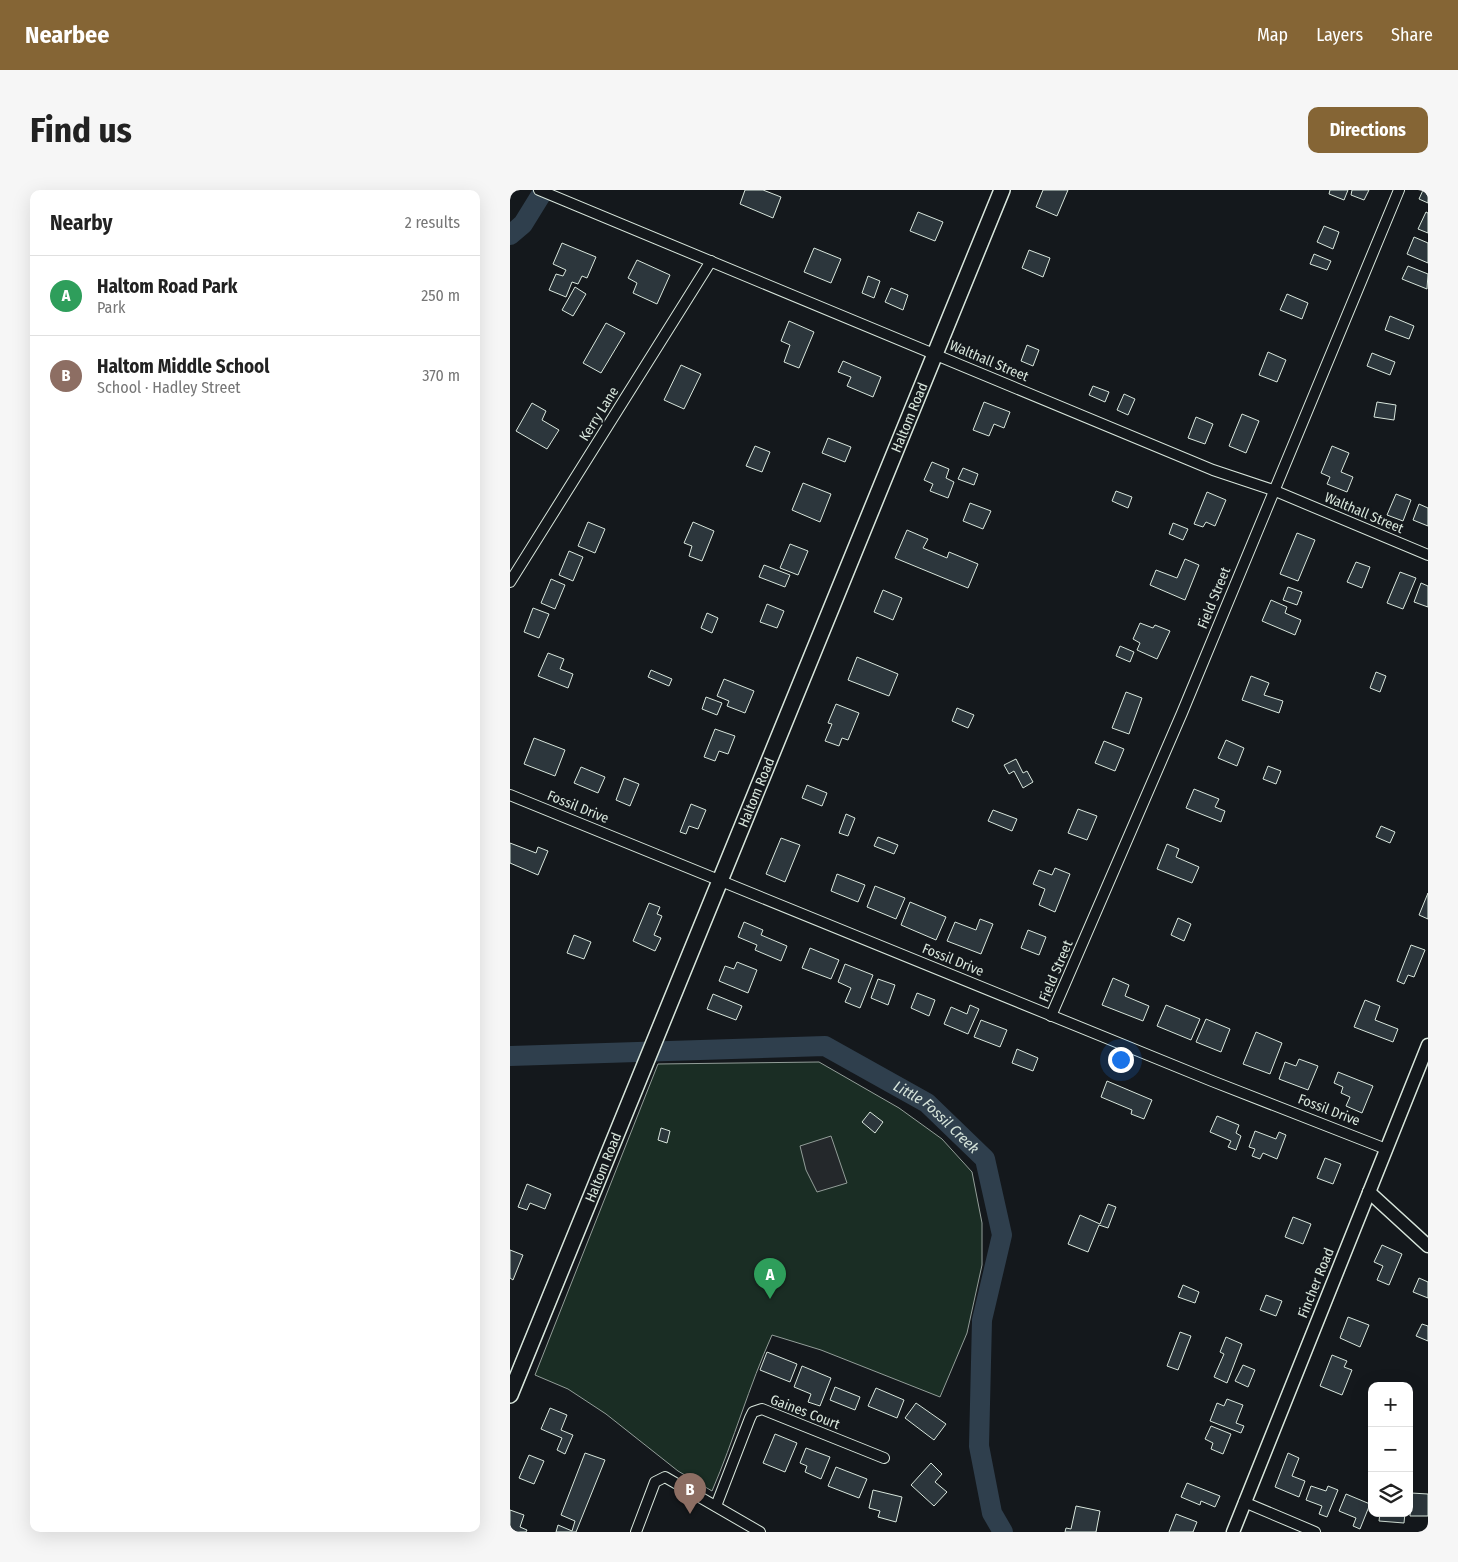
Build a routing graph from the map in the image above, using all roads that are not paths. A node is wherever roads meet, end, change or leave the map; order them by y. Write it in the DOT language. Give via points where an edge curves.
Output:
graph roads {
  1 [pos="539,190"];
  2 [pos="1002,190"];
  3 [pos="1399,190"];
  4 [pos="711,261"];
  5 [pos="936,354"];
  6 [pos="1273,490"];
  7 [pos="1428,554"];
  8 [pos="510,582"];
  9 [pos="510,795"];
  10 [pos="719,881"];
  11 [pos="1051,1016"];
  12 [pos="1428,1045"];
  13 [pos="1386,1148"];
  14 [pos="1369,1192"];
  15 [pos="1428,1246"];
  16 [pos="510,1395"];
  17 [pos="884,1458"];
  18 [pos="1244,1502"];
  19 [pos="716,1506"];
  20 [pos="636,1532"];
  21 [pos="760,1532"];
  22 [pos="1233,1532"];
  23 [pos="1315,1532"];
  1 -- 4 [label="street, Walthall Street"];
  2 -- 5 [label="main road, Haltom Road"];
  3 -- 6 [label="street, Field Street"];
  4 -- 5 [label="street, Walthall Street"];
  4 -- 8 [label="street, Kerry Lane"];
  5 -- 6 [label="street, Walthall Street" via="1213,470"];
  5 -- 10 [label="main road, Haltom Road"];
  6 -- 7 [label="street, Walthall Street"];
  6 -- 11 [label="street, Field Street" via="1182,713"];
  9 -- 10 [label="street, Fossil Drive"];
  10 -- 11 [label="street, Fossil Drive"];
  10 -- 16 [label="main road, Haltom Road"];
  11 -- 13 [label="street, Fossil Drive"];
  12 -- 13 [label="street, Fincher Road"];
  13 -- 14 [label="street, Fincher Road"];
  14 -- 15 [label="street"];
  14 -- 18 [label="street, Fincher Road"];
  17 -- 19 [label="street, Gaines Court" via="762,1408 750,1418"];
  18 -- 22 [label="street, Fincher Road"];
  18 -- 23 [label="street"];
  19 -- 20 [label="street" via="679,1484 660,1478 655,1482"];
  19 -- 21 [label="street"];
}
